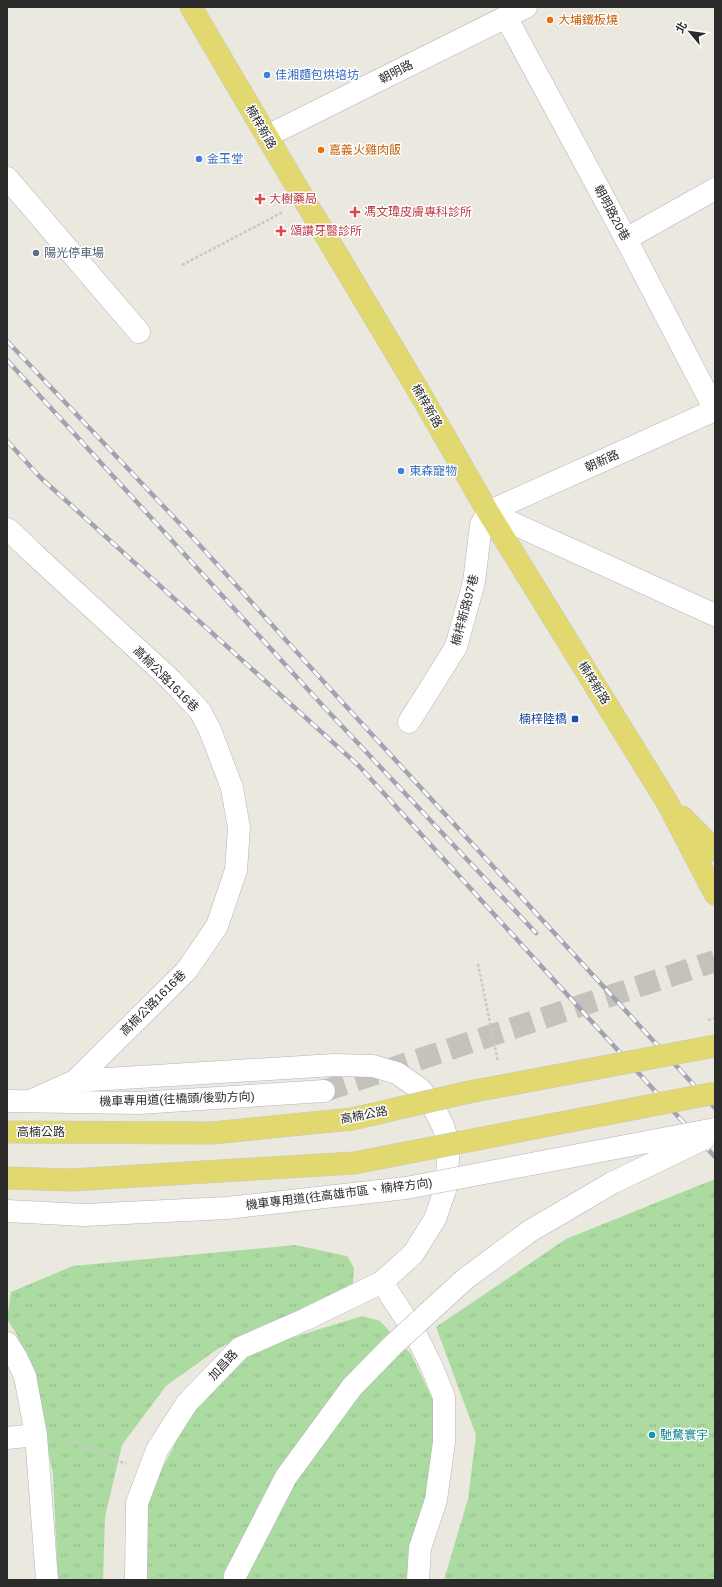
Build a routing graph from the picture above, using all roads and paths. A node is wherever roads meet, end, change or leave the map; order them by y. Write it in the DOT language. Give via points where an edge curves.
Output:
graph roads {
  1 [pos="191,7"];
  2 [pos="526,7"];
  3 [pos="506,17"];
  4 [pos="267,136"];
  5 [pos="7,178"];
  6 [pos="715,189"];
  7 [pos="305,201"];
  8 [pos="626,239"];
  9 [pos="182,265"];
  10 [pos="139,332"];
  11 [pos="715,410"];
  12 [pos="488,512"];
  13 [pos="7,529"];
  14 [pos="715,615"];
  15 [pos="409,722"];
  16 [pos="667,802"];
  17 [pos="715,850"];
  18 [pos="715,862"];
  19 [pos="715,894"];
  20 [pos="478,964"];
  21 [pos="715,1046"];
  22 [pos="499,1068"];
  23 [pos="75,1081"];
  24 [pos="324,1091"];
  25 [pos="715,1093"];
  26 [pos="7,1101"];
  27 [pos="30,1101"];
  28 [pos="715,1129"];
  29 [pos="7,1132"];
  30 [pos="715,1133"];
  31 [pos="7,1178"];
  32 [pos="7,1211"];
  33 [pos="382,1282"];
  34 [pos="7,1343"];
  35 [pos="36,1435"];
  36 [pos="7,1438"];
  37 [pos="148,1473"];
  38 [pos="136,1579"];
  39 [pos="47,1580"];
  40 [pos="233,1580"];
  41 [pos="418,1580"];
  1 -- 4 [label="main road, 楠梓新路"];
  2 -- 3 [label="street, 朝明路"];
  3 -- 4 [label="street, 朝明路"];
  3 -- 8 [label="street, 朝明路20巷"];
  4 -- 7 [label="main road, 楠梓新路"];
  5 -- 10 [label="street"];
  6 -- 8 [label="street"];
  7 -- 9 [label="path"];
  7 -- 12 [label="main road, 楠梓新路"];
  8 -- 11 [label="street, 朝明路20巷"];
  11 -- 12 [label="street, 朝新路"];
  12 -- 14 [label="street"];
  12 -- 15 [label="street, 楠梓新路97巷" via="481,525 474,582 456,647"];
  12 -- 16 [label="main road, 楠梓新路"];
  13 -- 23 [label="street, 高楠公路1616巷" via="171,680 200,712 210,730 232,788 238,828 236,870 217,926 187,970"];
  16 -- 17 [label="main road"];
  16 -- 18 [label="street"];
  16 -- 19 [label="main road"];
  20 -- 22 [label="path"];
  21 -- 29 [label="main road, 高楠公路, bridge" via="469,1092 352,1119 212,1133"];
  23 -- 27 [label="street"];
  23 -- 33 [label="street, 加昌路" via="334,1065 373,1066 397,1073 420,1089 431,1102 443,1126 449,1146 446,1187 435,1219 413,1254"];
  24 -- 27 [label="street, 機車專用道(往橋頭/後勁方向)" via="139,1103"];
  25 -- 31 [label="main road, bridge" via="354,1163 71,1180"];
  26 -- 27 [label="street"];
  28 -- 32 [label="street, 機車專用道(往高雄市區、楠梓方向), bridge" via="406,1188 227,1208 84,1215"];
  30 -- 40 [label="street, bridge" via="612,1183 530,1231 465,1279 398,1341 352,1387 286,1477"];
  33 -- 37 [label="street, 加昌路" via="240,1348 187,1403 157,1450"];
  33 -- 41 [label="street" via="415,1333 444,1397 444,1442 436,1500 420,1548"];
  34 -- 35 [label="street" via="25,1376"];
  35 -- 36 [label="street"];
  35 -- 37 [label="path" via="62,1437"];
  35 -- 39 [label="street"];
  37 -- 38 [label="street, 加昌路" via="137,1503"];
}
